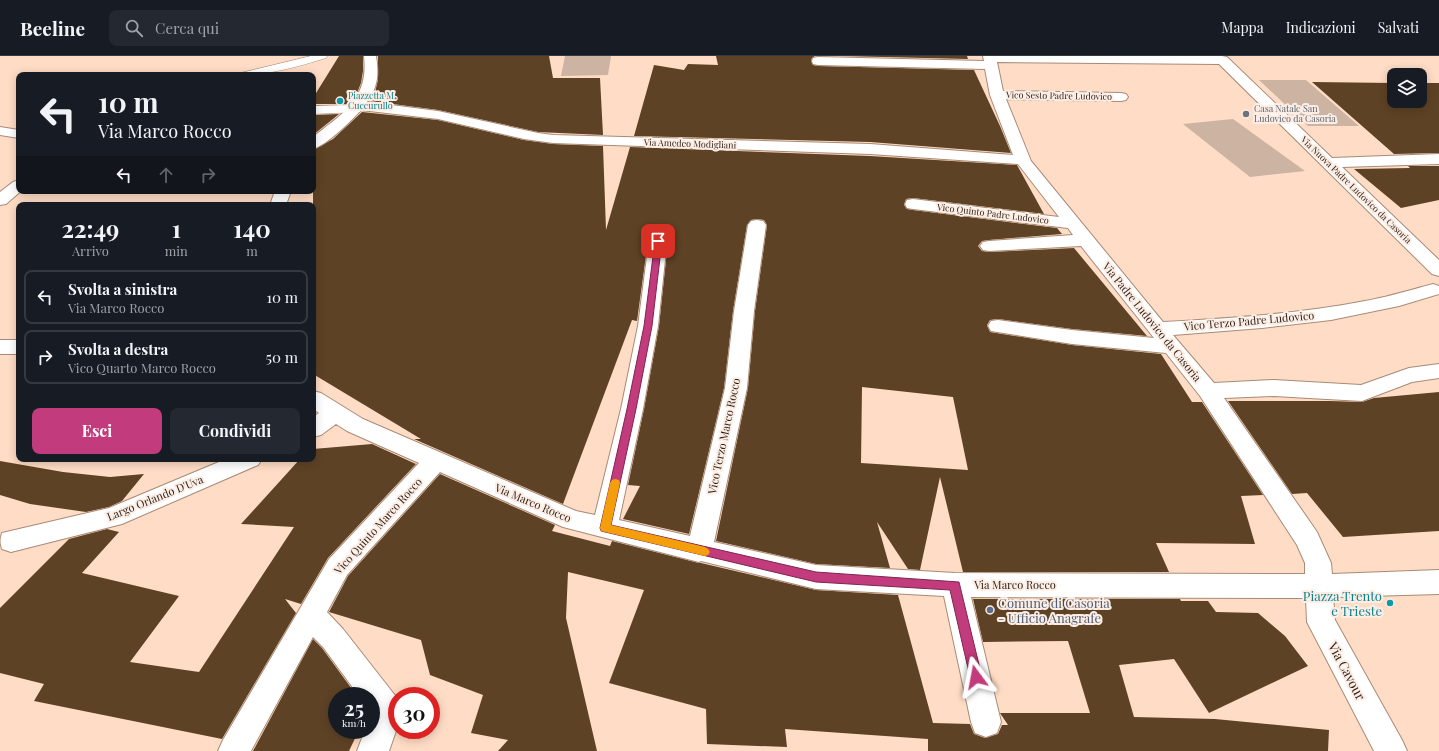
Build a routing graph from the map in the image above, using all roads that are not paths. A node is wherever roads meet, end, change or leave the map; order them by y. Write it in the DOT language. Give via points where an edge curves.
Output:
graph roads {
  1 [pos="322,56"];
  2 [pos="370,56"];
  3 [pos="990,60"];
  4 [pos="818,61"];
  5 [pos="259,72"];
  6 [pos="997,95"];
  7 [pos="1121,97"];
  8 [pos="357,107"];
  9 [pos="316,110"];
  10 [pos="0,131"];
  11 [pos="16,134"];
  12 [pos="316,141"];
  13 [pos="1439,159"];
  14 [pos="1024,160"];
  15 [pos="1327,162"];
  16 [pos="16,187"];
  17 [pos="0,200"];
  18 [pos="913,204"];
  19 [pos="1074,224"];
  20 [pos="757,225"];
  21 [pos="1086,240"];
  22 [pos="658,241"];
  23 [pos="989,246"];
  24 [pos="1439,270"];
  25 [pos="1433,290"];
  26 [pos="998,326"];
  27 [pos="1158,330"];
  28 [pos="0,347"];
  29 [pos="16,347"];
  30 [pos="1173,347"];
  31 [pos="1439,371"];
  32 [pos="1208,391"];
  33 [pos="316,401"];
  34 [pos="335,413"];
  35 [pos="316,427"];
  36 [pos="436,461"];
  37 [pos="243,462"];
  38 [pos="605,528"];
  39 [pos="11,541"];
  40 [pos="699,551"];
  41 [pos="1439,582"];
  42 [pos="955,585"];
  43 [pos="1319,586"];
  44 [pos="311,615"];
  45 [pos="986,722"];
  46 [pos="234,751"];
  47 [pos="374,751"];
  48 [pos="1391,751"];
  1 -- 5 [label="lane"];
  2 -- 8 [label="street" via="373,68 369,86"];
  3 -- 4 [label="street"];
  3 -- 6 [label="street, Via Padre Ludovico da Casoria"];
  3 -- 15 [label="street, Via Nuova Padre Ludovico da Casoria" via="1222,60"];
  6 -- 7 [label="street, Vico Sesto Padre Ludovico"];
  6 -- 14 [label="street, Via Padre Ludovico da Casoria"];
  8 -- 9 [label="lane"];
  8 -- 12 [label="street"];
  8 -- 14 [label="street, Via Amedeo Modigliani" via="439,116 529,137 553,139 870,149"];
  10 -- 11 [label="street"];
  13 -- 15 [label="street"];
  14 -- 19 [label="street, Via Padre Ludovico da Casoria"];
  15 -- 24 [label="street, Via Nuova Padre Ludovico da Casoria"];
  16 -- 17 [label="street"];
  18 -- 19 [label="street, Vico Quinto Padre Ludovico"];
  19 -- 21 [label="street, Via Padre Ludovico da Casoria"];
  20 -- 40 [label="street, Vico Terzo Marco Rocco" via="744,310 736,388"];
  21 -- 23 [label="street"];
  21 -- 27 [label="street, Via Padre Ludovico da Casoria"];
  22 -- 38 [label="street" via="648,326"];
  25 -- 27 [label="street, Vico Terzo Padre Ludovico" via="1377,306 1285,320"];
  26 -- 30 [label="street" via="1072,337"];
  27 -- 30 [label="street, Via Padre Ludovico da Casoria"];
  28 -- 29 [label="street"];
  30 -- 32 [label="street, Via Padre Ludovico da Casoria"];
  31 -- 32 [label="street" via="1409,375 1362,393 1274,388"];
  32 -- 43 [label="street, Via Padre Ludovico da Casoria" via="1308,540 1318,563"];
  33 -- 34 [label="street, Via Marco Rocco"];
  34 -- 35 [label="street"];
  34 -- 36 [label="street, Via Marco Rocco" via="355,425"];
  36 -- 38 [label="street, Via Marco Rocco" via="572,520"];
  36 -- 44 [label="street, Vico Quinto Marco Rocco" via="338,567"];
  37 -- 39 [label="street, Largo Orlando D'Uva" via="114,517"];
  38 -- 40 [label="street, Via Marco Rocco"];
  40 -- 42 [label="street, Via Marco Rocco" via="816,577"];
  41 -- 43 [label="street"];
  42 -- 43 [label="street, Via Marco Rocco"];
  42 -- 45 [label="street"];
  43 -- 48 [label="street, Via Cavour" via="1321,622"];
  44 -- 46 [label="street, Vico Quinto Marco Rocco"];
  44 -- 47 [label="street" via="333,638 388,711"];
}
